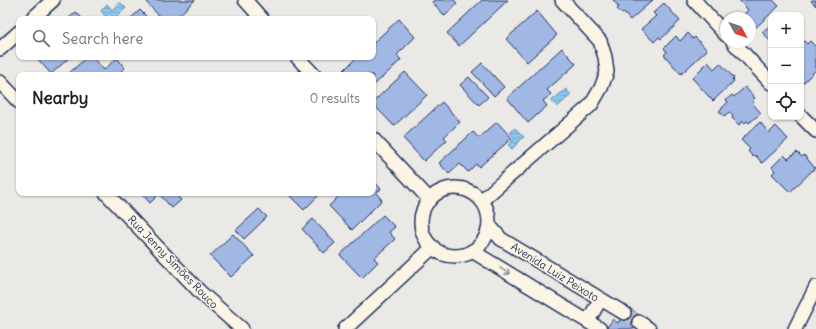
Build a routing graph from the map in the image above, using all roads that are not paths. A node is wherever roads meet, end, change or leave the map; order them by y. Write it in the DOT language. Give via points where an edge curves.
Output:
graph roads {
  1 [pos="53,0"];
  2 [pos="245,0"];
  3 [pos="562,0"];
  4 [pos="694,0"];
  5 [pos="35,16"];
  6 [pos="259,16"];
  7 [pos="720,28"];
  8 [pos="16,35"];
  9 [pos="739,48"];
  10 [pos="0,49"];
  11 [pos="300,60"];
  12 [pos="311,72"];
  13 [pos="768,80"];
  14 [pos="0,82"];
  15 [pos="16,99"];
  16 [pos="804,119"];
  17 [pos="816,131"];
  18 [pos="376,142"];
  19 [pos="109,196"];
  20 [pos="430,200"];
  21 [pos="482,200"];
  22 [pos="489,225"];
  23 [pos="433,247"];
  24 [pos="472,251"];
  25 [pos="816,287"];
  26 [pos="600,300"];
  27 [pos="624,313"];
  28 [pos="588,321"];
  29 [pos="242,329"];
  30 [pos="345,329"];
  31 [pos="600,329"];
  32 [pos="795,329"];
  1 -- 5 [label="street"];
  2 -- 6 [label="street"];
  3 -- 21 [label="street" via="600,41 607,72 601,88 591,105"];
  4 -- 7 [label="street"];
  8 -- 10 [label="street"];
  9 -- 13 [label="street"];
  11 -- 12 [label="street"];
  14 -- 15 [label="street"];
  16 -- 17 [label="street"];
  18 -- 20 [label="street"];
  19 -- 29 [label="street, Rua Jenny Simões Rouco" via="201,293"];
  20 -- 21 [label="street" via="437,193 456,188 466,189"];
  20 -- 23 [label="street" via="423,211 422,224 425,237"];
  21 -- 22 [label="street, Avenida Luiz Peixoto" via="488,212"];
  22 -- 24 [label="street" via="483,240"];
  22 -- 26 [label="street, Avenida Luiz Peixoto" via="501,239"];
  23 -- 24 [label="street" via="442,253 452,255"];
  23 -- 30 [label="street"];
  24 -- 28 [label="street, one-way"];
  25 -- 32 [label="street"];
  26 -- 27 [label="street, Avenida Luiz Peixoto"];
  26 -- 28 [label="street"];
  28 -- 31 [label="street"];
}
